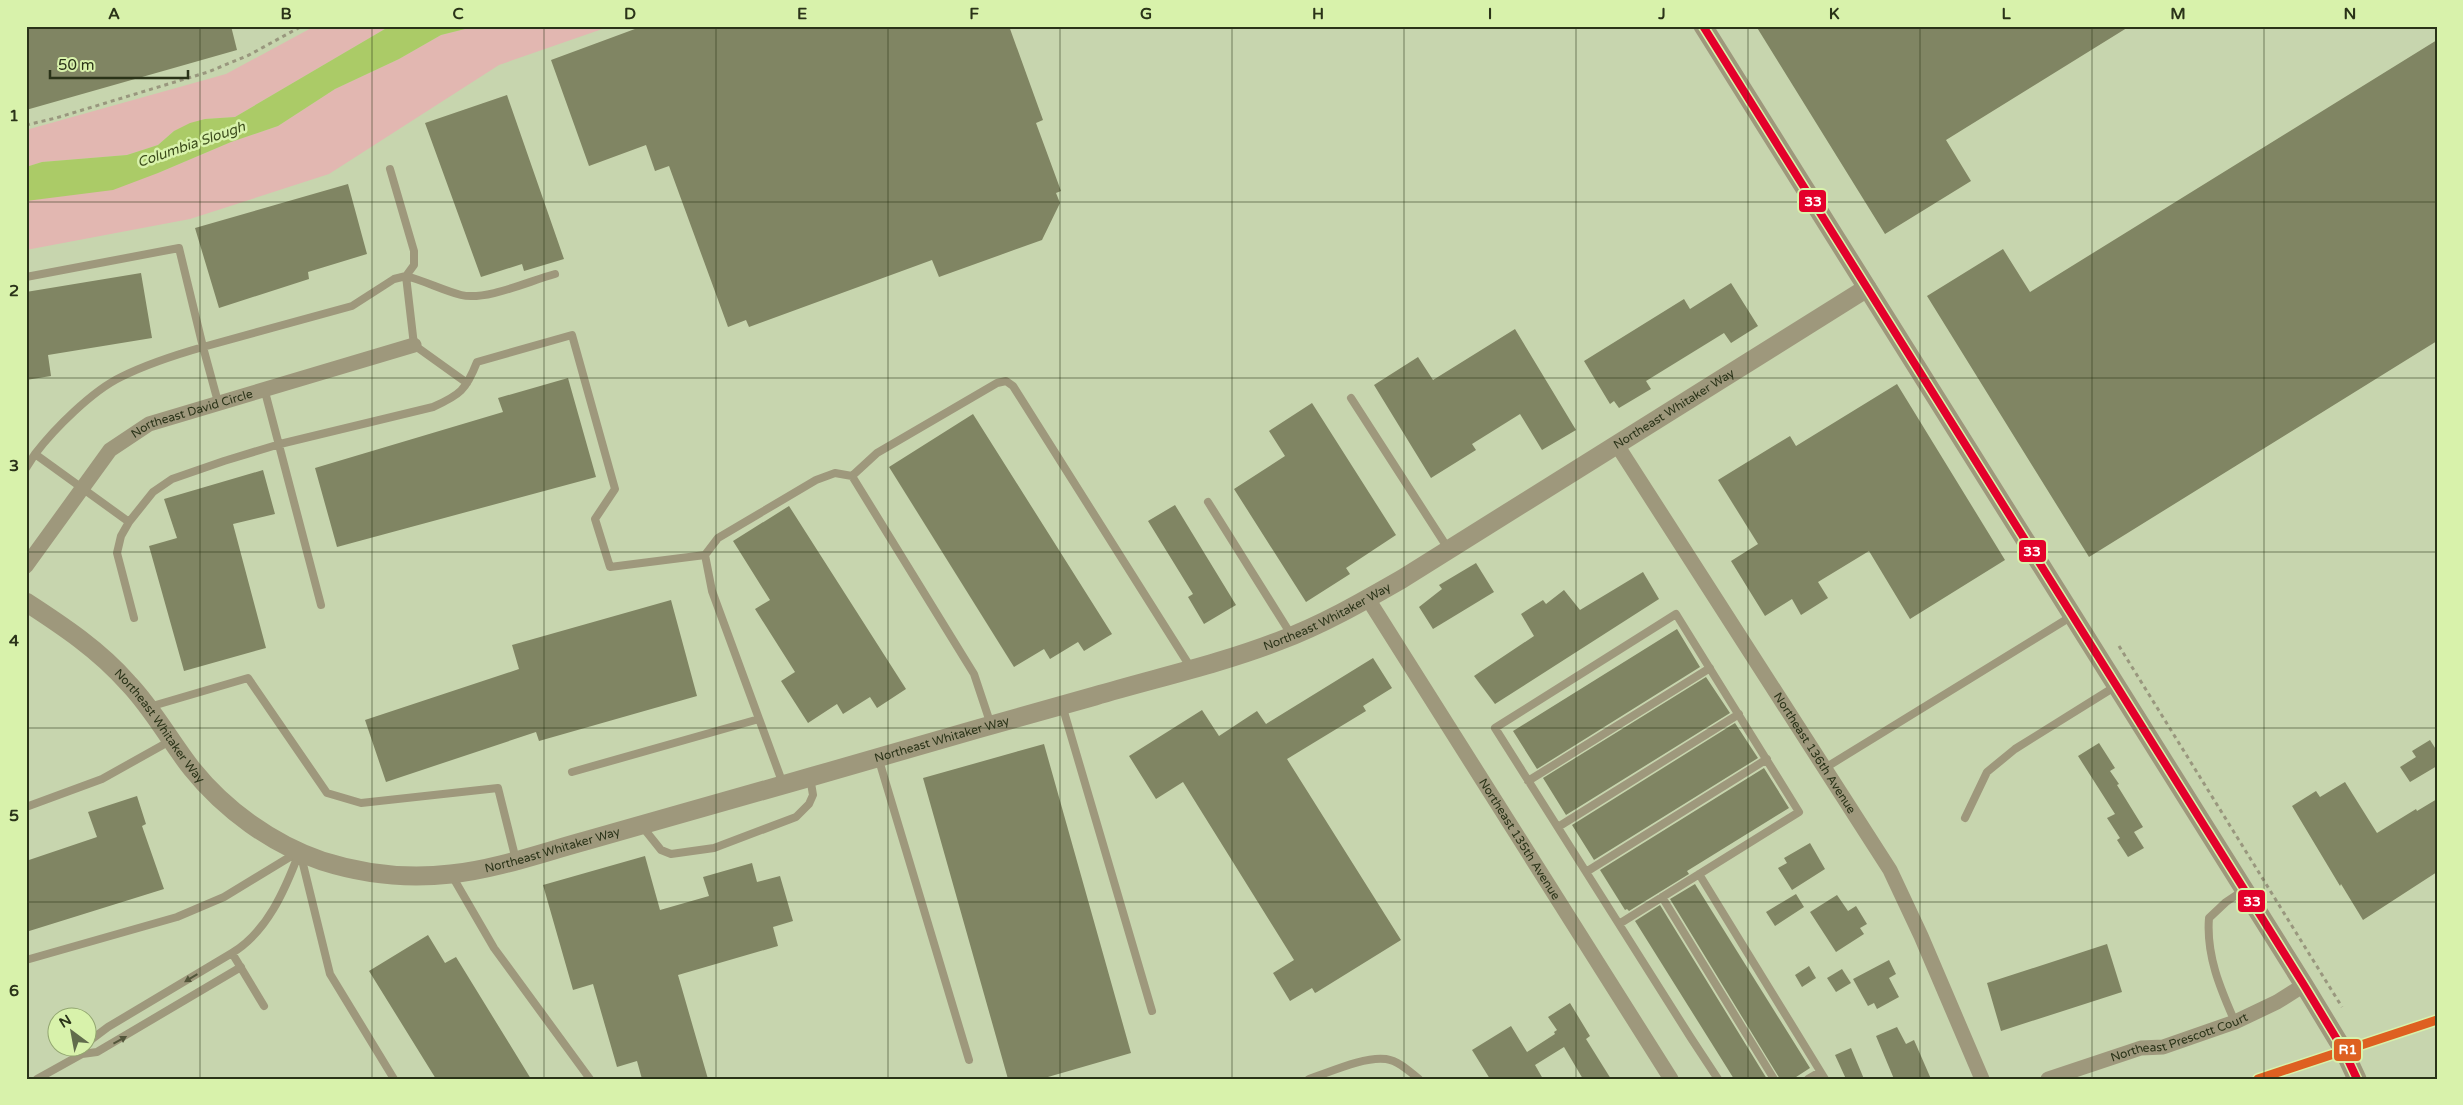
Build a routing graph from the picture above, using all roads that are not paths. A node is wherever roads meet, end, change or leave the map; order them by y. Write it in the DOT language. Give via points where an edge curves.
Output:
graph roads {
  1 [pos="1703,26"];
  2 [pos="390,169"];
  3 [pos="554,274"];
  4 [pos="406,276"];
  5 [pos="26,277"];
  6 [pos="1867,288"];
  7 [pos="414,345"];
  8 [pos="203,347"];
  9 [pos="467,383"];
  10 [pos="264,388"];
  11 [pos="1351,398"];
  12 [pos="218,402"];
  13 [pos="280,444"];
  14 [pos="1617,444"];
  15 [pos="35,454"];
  16 [pos="26,468"];
  17 [pos="852,476"];
  18 [pos="83,487"];
  19 [pos="1208,502"];
  20 [pos="129,522"];
  21 [pos="1449,550"];
  22 [pos="705,555"];
  23 [pos="26,566"];
  24 [pos="1368,599"];
  25 [pos="26,602"];
  26 [pos="321,605"];
  27 [pos="2072,616"];
  28 [pos="134,618"];
  29 [pos="1292,636"];
  30 [pos="1192,668"];
  31 [pos="1710,668"];
  32 [pos="2116,686"];
  33 [pos="1062,705"];
  34 [pos="149,707"];
  35 [pos="1739,714"];
  36 [pos="759,719"];
  37 [pos="991,725"];
  38 [pos="172,740"];
  39 [pos="878,757"];
  40 [pos="1767,759"];
  41 [pos="1825,768"];
  42 [pos="572,772"];
  43 [pos="810,777"];
  44 [pos="1528,781"];
  45 [pos="783,784"];
  46 [pos="26,807"];
  47 [pos="1965,818"];
  48 [pos="642,825"];
  49 [pos="1558,827"];
  50 [pos="300,851"];
  51 [pos="516,860"];
  52 [pos="1586,872"];
  53 [pos="452,874"];
  54 [pos="1699,874"];
  55 [pos="2244,890"];
  56 [pos="1662,897"];
  57 [pos="1619,924"];
  58 [pos="232,953"];
  59 [pos="26,960"];
  60 [pos="241,967"];
  61 [pos="2304,985"];
  62 [pos="264,1006"];
  63 [pos="1152,1011"];
  64 [pos="2235,1022"];
  65 [pos="98,1034"];
  66 [pos="98,1052"];
  67 [pos="72,1058"];
  68 [pos="969,1060"];
  69 [pos="1822,1075"];
  70 [pos="37,1079"];
  71 [pos="394,1079"];
  72 [pos="590,1079"];
  73 [pos="1309,1079"];
  74 [pos="1419,1079"];
  75 [pos="1671,1079"];
  76 [pos="1718,1079"];
  77 [pos="1774,1079"];
  78 [pos="1808,1079"];
  79 [pos="1982,1079"];
  80 [pos="2048,1079"];
  81 [pos="2357,1079"];
  1 -- 6 [label="street"];
  2 -- 4 [label="lane" via="414,251 414,265"];
  3 -- 4 [label="lane" via="484,297 462,295"];
  4 -- 7 [label="lane"];
  4 -- 8 [label="lane" via="352,306"];
  5 -- 8 [label="lane" via="179,248"];
  6 -- 14 [label="street, Northeast Whitaker Way"];
  6 -- 27 [label="street"];
  7 -- 9 [label="lane"];
  7 -- 10 [label="street, Northeast David Circle"];
  8 -- 12 [label="lane"];
  8 -- 15 [label="lane" via="160,359 118,378 77,409"];
  9 -- 13 [label="lane" via="456,396 433,406"];
  9 -- 22 [label="lane" via="477,362 572,335 614,489 595,519 610,567"];
  10 -- 12 [label="street, Northeast David Circle"];
  10 -- 13 [label="lane"];
  11 -- 21 [label="lane"];
  12 -- 18 [label="street, Northeast David Circle" via="149,424 110,450"];
  13 -- 20 [label="lane" via="172,480 153,492"];
  13 -- 26 [label="lane"];
  14 -- 21 [label="street, Northeast Whitaker Way"];
  14 -- 41 [label="street, Northeast 136th Avenue"];
  15 -- 16 [label="lane"];
  15 -- 18 [label="lane"];
  17 -- 22 [label="lane" via="835,473 816,480 718,538"];
  17 -- 30 [label="lane" via="877,453 997,383 1006,381 1013,386"];
  17 -- 37 [label="lane" via="974,674"];
  18 -- 20 [label="lane"];
  18 -- 23 [label="street, Northeast David Circle"];
  19 -- 29 [label="lane"];
  20 -- 28 [label="lane" via="117,553"];
  21 -- 24 [label="street, Northeast Whitaker Way"];
  22 -- 36 [label="lane" via="712,591"];
  24 -- 29 [label="street, Northeast Whitaker Way"];
  24 -- 75 [label="street, Northeast 135th Avenue"];
  25 -- 34 [label="street, Northeast Whitaker Way" via="86,643"];
  27 -- 32 [label="street"];
  27 -- 41 [label="lane"];
  29 -- 30 [label="street, Northeast Whitaker Way"];
  30 -- 33 [label="street, Northeast Whitaker Way"];
  31 -- 35 [label="lane"];
  31 -- 44 [label="lane"];
  31 -- 44 [label="lane" via="1676,614 1495,728"];
  32 -- 47 [label="lane" via="2015,749 1987,772"];
  32 -- 55 [label="street"];
  33 -- 37 [label="street, Northeast Whitaker Way"];
  33 -- 63 [label="lane"];
  34 -- 38 [label="street, Northeast Whitaker Way"];
  34 -- 51 [label="lane" via="248,678 327,793 360,803 498,788"];
  35 -- 40 [label="lane"];
  35 -- 49 [label="lane"];
  36 -- 42 [label="lane"];
  36 -- 45 [label="lane"];
  37 -- 39 [label="street, Northeast Whitaker Way"];
  38 -- 46 [label="lane" via="102,779"];
  38 -- 50 [label="street, Northeast Whitaker Way" via="192,768 234,811 260,830"];
  39 -- 43 [label="street, Northeast Whitaker Way"];
  39 -- 68 [label="lane"];
  40 -- 52 [label="lane"];
  40 -- 54 [label="lane" via="1799,812"];
  41 -- 79 [label="street, Northeast 136th Avenue" via="1890,870"];
  43 -- 45 [label="street, Northeast Whitaker Way"];
  43 -- 48 [label="lane" via="813,795 796,817 714,848 671,854 661,850"];
  44 -- 49 [label="lane"];
  45 -- 48 [label="street, Northeast Whitaker Way"];
  48 -- 51 [label="street, Northeast Whitaker Way"];
  49 -- 52 [label="lane"];
  50 -- 53 [label="street, Northeast Whitaker Way" via="323,861 383,874"];
  50 -- 58 [label="lane" via="286,889 248,943"];
  50 -- 59 [label="lane" via="224,897 177,917"];
  50 -- 71 [label="lane" via="330,974"];
  51 -- 53 [label="street, Northeast Whitaker Way"];
  52 -- 57 [label="lane"];
  53 -- 72 [label="lane" via="494,948"];
  54 -- 56 [label="lane"];
  54 -- 69 [label="lane"];
  55 -- 61 [label="street"];
  55 -- 64 [label="lane" via="2209,918 2208,932 2220,988"];
  56 -- 57 [label="lane"];
  56 -- 77 [label="lane"];
  57 -- 76 [label="lane"];
  58 -- 60 [label="lane"];
  58 -- 65 [label="lane, one-way"];
  60 -- 62 [label="lane"];
  66 -- 60 [label="lane, one-way"];
  61 -- 64 [label="street, Northeast Prescott Court"];
  61 -- 81 [label="street"];
  64 -- 80 [label="street, Northeast Prescott Court" via="2163,1047 2141,1048"];
  67 -- 70 [label="lane"];
  69 -- 78 [label="lane"];
  73 -- 74 [label="lane" via="1363,1062 1385,1059 1402,1064"];
}
